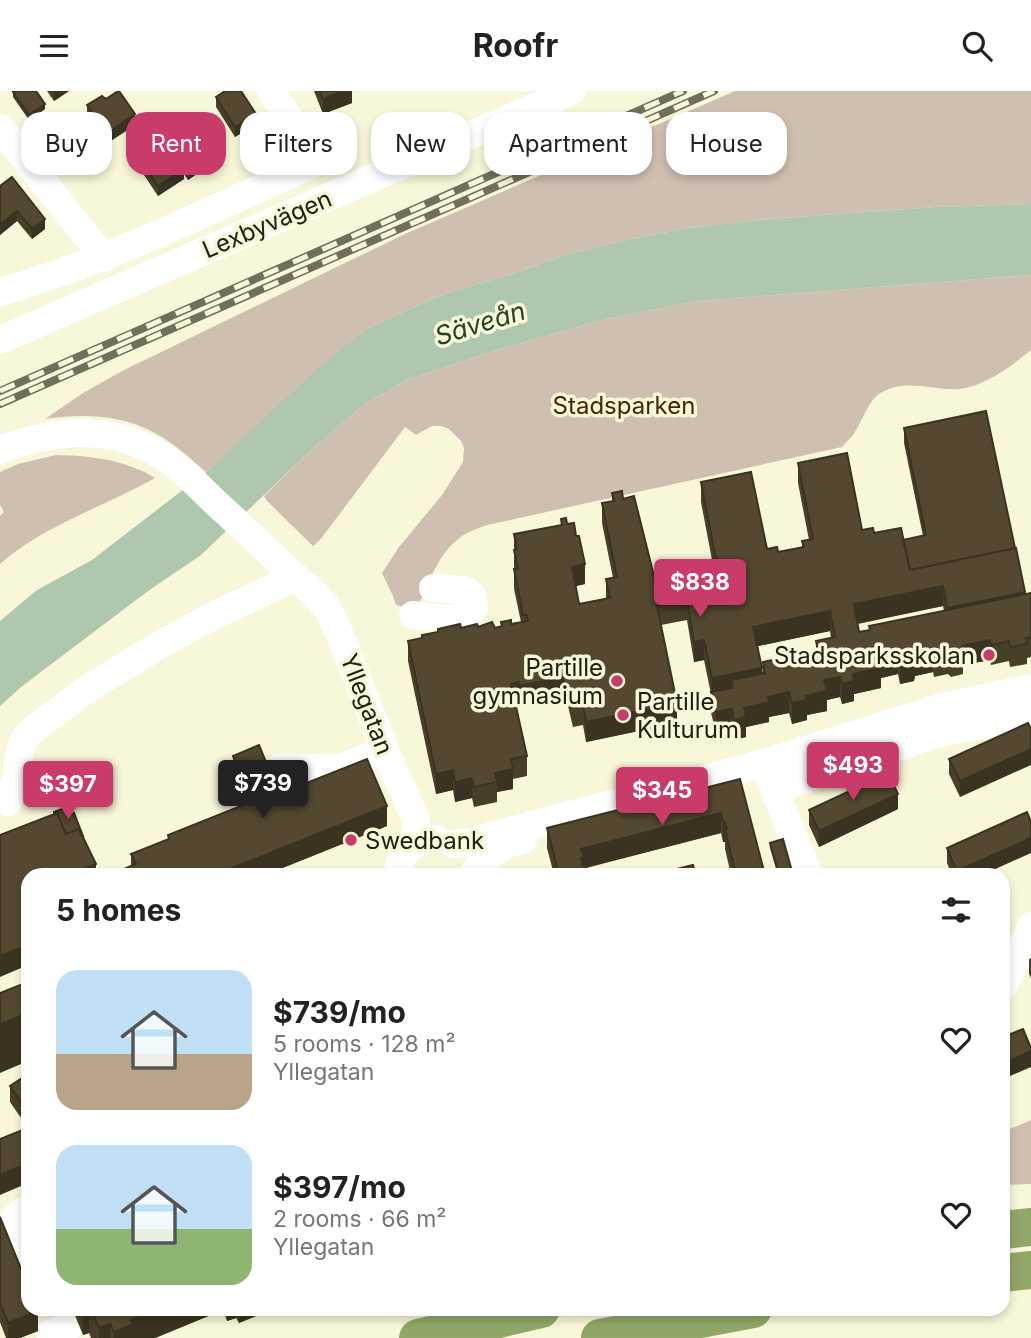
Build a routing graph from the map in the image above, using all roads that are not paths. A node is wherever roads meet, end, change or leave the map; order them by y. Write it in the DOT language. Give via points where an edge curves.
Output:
graph roads {
  1 [pos="271,91"];
  2 [pos="572,91"];
  3 [pos="0,128"];
  4 [pos="104,258"];
  5 [pos="0,292"];
  6 [pos="0,339"];
  7 [pos="0,450"];
  8 [pos="296,577"];
  9 [pos="433,587"];
  10 [pos="413,615"];
  11 [pos="1031,688"];
  12 [pos="1031,701"];
  13 [pos="1031,714"];
  14 [pos="385,750"];
  15 [pos="278,768"];
  16 [pos="769,776"];
  17 [pos="8,802"];
  18 [pos="419,842"];
  19 [pos="453,844"];
  20 [pos="398,868"];
  21 [pos="470,868"];
  22 [pos="477,868"];
  23 [pos="807,868"];
  24 [pos="1031,926"];
  25 [pos="1010,973"];
  26 [pos="21,1213"];
  27 [pos="21,1239"];
  28 [pos="1031,1270"];
  29 [pos="1010,1272"];
  30 [pos="511,1316"];
  31 [pos="716,1316"];
  32 [pos="418,1338"];
  33 [pos="600,1338"];
  1 -- 4 [label="street, Lexbyvägen" via="318,162"];
  2 -- 6 [label="street, Lexbyvägen"];
  3 -- 4 [label="street"];
  4 -- 5 [label="street, Lexbyvägen"];
  7 -- 8 [label="street, Yllegatan" via="68,433 97,432 136,442 187,475"];
  8 -- 14 [label="street, Yllegatan" via="327,608"];
  8 -- 17 [label="street" via="158,646 87,689 30,732 19,751"];
  9 -- 10 [label="street" via="465,590 472,596 474,608 456,619"];
  11 -- 16 [label="street" via="942,708"];
  12 -- 16 [label="street" via="942,720"];
  13 -- 16 [label="street"];
  14 -- 15 [label="street" via="340,768"];
  14 -- 18 [label="street, Yllegatan" via="416,820"];
  16 -- 19 [label="street"];
  16 -- 22 [label="street" via="506,844"];
  16 -- 23 [label="street"];
  18 -- 19 [label="street" via="431,838"];
  18 -- 20 [label="street" via="402,856"];
  19 -- 21 [label="street"];
  24 -- 25 [label="street"];
  26 -- 27 [label="street" via="15,1218"];
  28 -- 29 [label="highway"];
  30 -- 32 [label="highway"];
  31 -- 33 [label="highway"];
}
